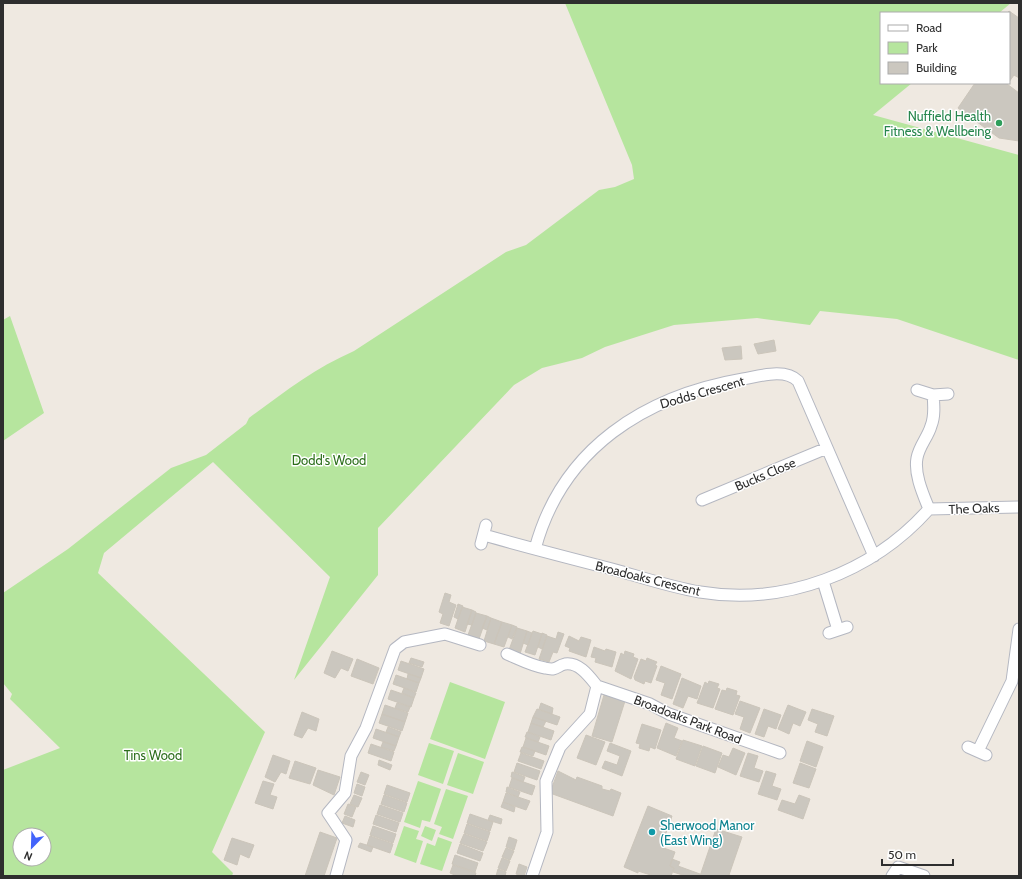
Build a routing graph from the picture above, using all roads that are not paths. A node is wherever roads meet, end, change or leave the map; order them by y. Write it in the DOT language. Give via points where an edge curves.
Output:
graph roads {
  1 [pos="917,390"];
  2 [pos="948,394"];
  3 [pos="933,395"];
  4 [pos="827,448"];
  5 [pos="702,500"];
  6 [pos="1019,506"];
  7 [pos="929,509"];
  8 [pos="484,535"];
  9 [pos="535,549"];
  10 [pos="874,556"];
  11 [pos="823,582"];
  12 [pos="1019,629"];
  13 [pos="838,630"];
  14 [pos="480,645"];
  15 [pos="507,654"];
  16 [pos="597,686"];
  17 [pos="977,751"];
  18 [pos="780,753"];
  19 [pos="336,876"];
  20 [pos="532,876"];
  21 [pos="892,876"];
  22 [pos="924,876"];
  1 -- 3 [label="street"];
  2 -- 3 [label="street"];
  3 -- 7 [label="street" via="934,417 916,463 921,489"];
  4 -- 5 [label="street, Bucks Close"];
  4 -- 9 [label="street, Dodds Crescent" via="798,381 790,376 780,374 734,381 676,397 624,423 579,463 555,497"];
  4 -- 10 [label="street, Dodds Crescent"];
  6 -- 7 [label="street, The Oaks"];
  7 -- 10 [label="street, Broadoaks Crescent"];
  8 -- 9 [label="street, Broadoaks Crescent"];
  9 -- 11 [label="street, Broadoaks Crescent" via="701,592 735,595 772,593"];
  10 -- 11 [label="street, Broadoaks Crescent"];
  11 -- 13 [label="street"];
  12 -- 17 [label="street" via="1012,682"];
  14 -- 19 [label="street" via="445,634 404,642 396,649 366,728 351,756 345,793 328,813 346,840"];
  15 -- 16 [label="street, Broadoaks Park Road" via="543,668 556,669 564,664 576,665"];
  16 -- 18 [label="street, Broadoaks Park Road"];
  16 -- 20 [label="street" via="590,714 560,747 546,781 547,832"];
  21 -- 22 [label="street" via="898,867"];
}
